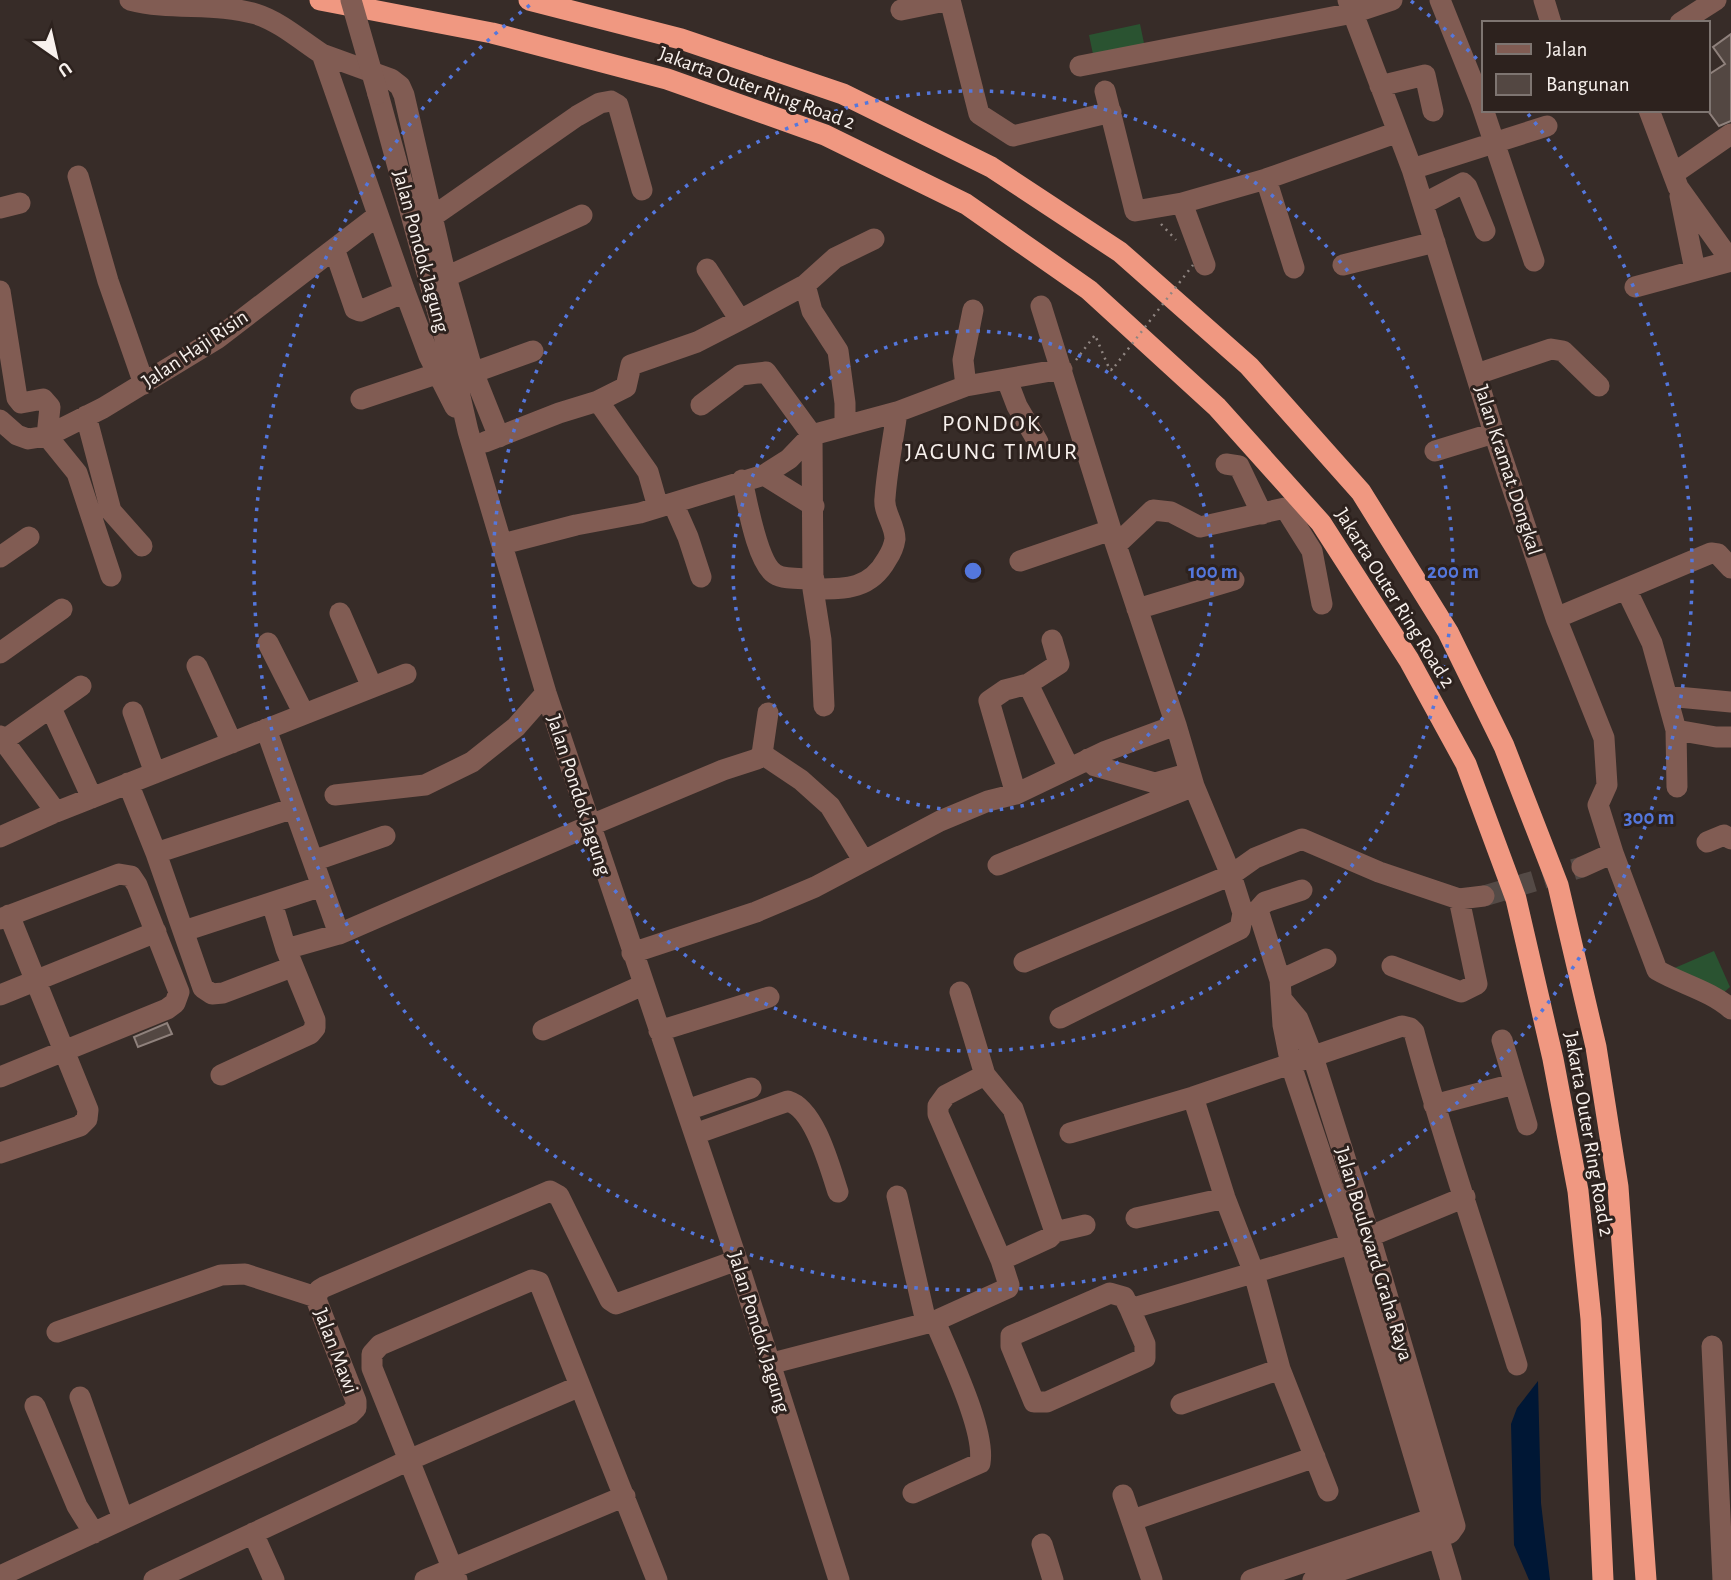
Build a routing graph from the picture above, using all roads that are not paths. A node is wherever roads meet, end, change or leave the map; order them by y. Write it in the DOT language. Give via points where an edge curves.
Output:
graph roads {
  1 [pos="130,0"];
  2 [pos="320,0"];
  3 [pos="351,0"];
  4 [pos="529,0"];
  5 [pos="950,0"];
  6 [pos="1392,0"];
  7 [pos="1440,0"];
  8 [pos="1544,0"];
  9 [pos="1716,0"];
  10 [pos="1351,6"];
  11 [pos="901,10"];
  12 [pos="1550,21"];
  13 [pos="1684,21"];
  14 [pos="322,54"];
  15 [pos="1080,66"];
  16 [pos="1380,86"];
  17 [pos="1105,91"];
  18 [pos="1482,107"];
  19 [pos="1433,111"];
  20 [pos="1111,112"];
  21 [pos="1484,112"];
  22 [pos="1651,112"];
  23 [pos="1537,122"];
  24 [pos="1398,132"];
  25 [pos="1731,134"];
  26 [pos="1494,143"];
  27 [pos="1412,169"];
  28 [pos="78,176"];
  29 [pos="1266,179"];
  30 [pos="1676,180"];
  31 [pos="642,190"];
  32 [pos="1182,203"];
  33 [pos="1423,204"];
  34 [pos="582,215"];
  35 [pos="377,216"];
  36 [pos="432,217"];
  37 [pos="1485,231"];
  38 [pos="874,239"];
  39 [pos="1434,242"];
  40 [pos="336,254"];
  41 [pos="1534,261"];
  42 [pos="1731,261"];
  43 [pos="1199,265"];
  44 [pos="1343,265"];
  45 [pos="1294,268"];
  46 [pos="707,269"];
  47 [pos="1695,270"];
  48 [pos="446,277"];
  49 [pos="805,285"];
  50 [pos="1635,287"];
  51 [pos="0,291"];
  52 [pos="405,292"];
  53 [pos="1041,306"];
  54 [pos="973,310"];
  55 [pos="740,320"];
  56 [pos="533,351"];
  57 [pos="1062,369"];
  58 [pos="455,373"];
  59 [pos="1477,374"];
  60 [pos="1007,380"];
  61 [pos="144,384"];
  62 [pos="966,386"];
  63 [pos="1599,386"];
  64 [pos="361,398"];
  65 [pos="598,401"];
  66 [pos="701,405"];
  67 [pos="897,412"];
  68 [pos="86,416"];
  69 [pos="0,421"];
  70 [pos="845,425"];
  71 [pos="1494,433"];
  72 [pos="812,435"];
  73 [pos="47,436"];
  74 [pos="499,437"];
  75 [pos="471,439"];
  76 [pos="1038,442"];
  77 [pos="1435,451"];
  78 [pos="1226,464"];
  79 [pos="764,475"];
  80 [pos="742,480"];
  81 [pos="666,505"];
  82 [pos="814,506"];
  83 [pos="1262,514"];
  84 [pos="29,537"];
  85 [pos="1113,538"];
  86 [pos="503,544"];
  87 [pos="142,546"];
  88 [pos="0,558"];
  89 [pos="1020,561"];
  90 [pos="1731,568"];
  91 [pos="111,576"];
  92 [pos="701,577"];
  93 [pos="1234,580"];
  94 [pos="814,584"];
  95 [pos="1626,589"];
  96 [pos="1322,604"];
  97 [pos="1137,609"];
  98 [pos="62,610"];
  99 [pos="340,613"];
  100 [pos="1556,618"];
  101 [pos="1052,640"];
  102 [pos="268,643"];
  103 [pos="0,653"];
  104 [pos="197,666"];
  105 [pos="406,674"];
  106 [pos="1028,684"];
  107 [pos="80,686"];
  108 [pos="372,687"];
  109 [pos="546,693"];
  110 [pos="1667,696"];
  111 [pos="1731,702"];
  112 [pos="824,706"];
  113 [pos="51,708"];
  114 [pos="133,712"];
  115 [pos="768,713"];
  116 [pos="304,714"];
  117 [pos="1176,725"];
  118 [pos="266,729"];
  119 [pos="1676,730"];
  120 [pos="1731,737"];
  121 [pos="2,738"];
  122 [pos="232,743"];
  123 [pos="762,754"];
  124 [pos="1078,764"];
  125 [pos="155,772"];
  126 [pos="1192,779"];
  127 [pos="128,783"];
  128 [pos="1678,787"];
  129 [pos="335,794"];
  130 [pos="1016,794"];
  131 [pos="92,797"];
  132 [pos="294,808"];
  133 [pos="56,812"];
  134 [pos="589,826"];
  135 [pos="0,836"];
  136 [pos="386,836"];
  137 [pos="1731,839"];
  138 [pos="1707,842"];
  139 [pos="156,853"];
  140 [pos="1613,853"];
  141 [pos="863,860"];
  142 [pos="313,861"];
  143 [pos="998,865"];
  144 [pos="1582,867"];
  145 [pos="1231,875"];
  146 [pos="322,886"];
  147 [pos="1302,890"];
  148 [pos="1484,896"];
  149 [pos="1459,898"];
  150 [pos="272,903"];
  151 [pos="5,917"];
  152 [pos="184,931"];
  153 [pos="156,932"];
  154 [pos="339,934"];
  155 [pos="632,953"];
  156 [pos="289,958"];
  157 [pos="1326,959"];
  158 [pos="1024,962"];
  159 [pos="1392,965"];
  160 [pos="1280,979"];
  161 [pos="36,980"];
  162 [pos="643,985"];
  163 [pos="960,992"];
  164 [pos="0,995"];
  165 [pos="769,997"];
  166 [pos="1727,1000"];
  167 [pos="1283,1001"];
  168 [pos="1060,1018"];
  169 [pos="543,1030"];
  170 [pos="659,1031"];
  171 [pos="1502,1041"];
  172 [pos="65,1051"];
  173 [pos="1314,1057"];
  174 [pos="1291,1065"];
  175 [pos="221,1075"];
  176 [pos="985,1075"];
  177 [pos="0,1077"];
  178 [pos="1514,1084"];
  179 [pos="751,1088"];
  180 [pos="1193,1097"];
  181 [pos="1434,1105"];
  182 [pos="687,1110"];
  183 [pos="1527,1125"];
  184 [pos="1070,1133"];
  185 [pos="695,1134"];
  186 [pos="0,1153"];
  187 [pos="838,1192"];
  188 [pos="897,1196"];
  189 [pos="1465,1197"];
  190 [pos="1225,1198"];
  191 [pos="1136,1218"];
  192 [pos="1085,1225"];
  193 [pos="1055,1232"];
  194 [pos="1360,1240"];
  195 [pos="737,1259"];
  196 [pos="1001,1260"];
  197 [pos="1254,1273"];
  198 [pos="316,1297"];
  199 [pos="1130,1309"];
  200 [pos="931,1322"];
  201 [pos="57,1332"];
  202 [pos="1712,1346"];
  203 [pos="769,1364"];
  204 [pos="1517,1365"];
  205 [pos="1280,1369"];
  206 [pos="580,1386"];
  207 [pos="80,1397"];
  208 [pos="1181,1404"];
  209 [pos="35,1406"];
  210 [pos="1315,1457"];
  211 [pos="409,1460"];
  212 [pos="1328,1491"];
  213 [pos="913,1493"];
  214 [pos="1123,1494"];
  215 [pos="625,1496"];
  216 [pos="123,1519"];
  217 [pos="1133,1520"];
  218 [pos="1441,1523"];
  219 [pos="94,1533"];
  220 [pos="253,1533"];
  221 [pos="1042,1544"];
  222 [pos="455,1574"];
  223 [pos="0,1576"];
  224 [pos="154,1580"];
  225 [pos="274,1580"];
  226 [pos="425,1580"];
  227 [pos="657,1580"];
  228 [pos="839,1580"];
  229 [pos="1053,1580"];
  230 [pos="1152,1580"];
  231 [pos="1251,1580"];
  232 [pos="1313,1580"];
  233 [pos="1451,1580"];
  234 [pos="1603,1580"];
  235 [pos="1646,1580"];
  236 [pos="1723,1580"];
  1 -- 14 [label="street" via="258,14"];
  2 -- 234 [label="highway, Jakarta Outer Ring Road 2" via="492,33 667,79 825,135 966,204 1089,290 1217,407 1321,523 1409,660 1466,764 1516,899 1578,1191"];
  3 -- 58 [label="street, Jalan Pondok Jagung, bridge"];
  4 -- 235 [label="highway, Jakarta Outer Ring Road 2" via="681,39 843,94 991,167 1119,252 1249,366 1361,492 1448,632 1504,746 1558,886 1596,1047 1618,1187"];
  5 -- 11 [label="street"];
  5 -- 20 [label="street" via="979,114 1013,136"];
  6 -- 10 [label="street"];
  7 -- 18 [label="street"];
  8 -- 12 [label="street"];
  9 -- 13 [label="street"];
  10 -- 15 [label="street"];
  10 -- 16 [label="street, Jalan Kramat Dongkal"];
  14 -- 35 [label="street"];
  14 -- 36 [label="street" via="400,86"];
  16 -- 19 [label="street" via="1425,75"];
  16 -- 24 [label="street, Jalan Kramat Dongkal"];
  17 -- 20 [label="street"];
  20 -- 32 [label="street" via="1135,211"];
  21 -- 26 [label="street"];
  22 -- 30 [label="street"];
  23 -- 26 [label="street"];
  24 -- 27 [label="street, Jalan Kramat Dongkal"];
  24 -- 29 [label="street"];
  25 -- 30 [label="street"];
  26 -- 27 [label="street"];
  26 -- 41 [label="street"];
  27 -- 33 [label="street, Jalan Kramat Dongkal"];
  28 -- 61 [label="street"];
  29 -- 32 [label="street"];
  29 -- 45 [label="street"];
  30 -- 42 [label="street"];
  30 -- 47 [label="street"];
  31 -- 36 [label="street" via="618,105 611,101 576,116"];
  32 -- 43 [label="street"];
  33 -- 37 [label="street" via="1463,183"];
  33 -- 39 [label="street, Jalan Kramat Dongkal"];
  34 -- 48 [label="street"];
  35 -- 52 [label="street"];
  35 -- 61 [label="street, Jalan Haji Risin" via="218,338"];
  36 -- 48 [label="street"];
  38 -- 49 [label="street" via="835,258"];
  39 -- 44 [label="street"];
  39 -- 59 [label="street, Jalan Kramat Dongkal"];
  40 -- 52 [label="street" via="355,309"];
  42 -- 47 [label="street"];
  46 -- 55 [label="street"];
  47 -- 50 [label="street"];
  48 -- 58 [label="street"];
  49 -- 55 [label="street"];
  49 -- 70 [label="street" via="812,311 838,351"];
  51 -- 73 [label="street" via="15,392 21,403 47,402"];
  52 -- 58 [label="street"];
  53 -- 57 [label="street"];
  54 -- 62 [label="street" via="962,360"];
  55 -- 65 [label="street" via="697,342 631,365 626,387"];
  56 -- 58 [label="street"];
  57 -- 60 [label="street"];
  57 -- 85 [label="street"];
  58 -- 64 [label="street"];
  58 -- 74 [label="street"];
  58 -- 75 [label="street, Jalan Pondok Jagung"];
  59 -- 63 [label="street" via="1551,349 1563,351"];
  59 -- 71 [label="street, Jalan Kramat Dongkal"];
  60 -- 62 [label="street"];
  60 -- 76 [label="street"];
  61 -- 68 [label="street, Jalan Haji Risin"];
  62 -- 67 [label="street"];
  65 -- 74 [label="street"];
  65 -- 81 [label="street"];
  66 -- 72 [label="street" via="741,375 766,372"];
  67 -- 70 [label="street"];
  67 -- 94 [label="street" via="884,501 895,538 892,550 878,574 852,588"];
  68 -- 73 [label="street, Jalan Haji Risin"];
  68 -- 87 [label="street" via="111,511"];
  69 -- 73 [label="street" via="22,438"];
  70 -- 72 [label="street"];
  71 -- 77 [label="street"];
  71 -- 100 [label="street, Jalan Kramat Dongkal"];
  72 -- 79 [label="street" via="789,459"];
  72 -- 82 [label="street"];
  73 -- 91 [label="street" via="77,473"];
  74 -- 75 [label="street"];
  75 -- 86 [label="street, Jalan Pondok Jagung"];
  78 -- 83 [label="street" via="1239,466"];
  79 -- 80 [label="street"];
  79 -- 82 [label="street"];
  80 -- 81 [label="street"];
  80 -- 94 [label="street" via="768,568 777,576"];
  81 -- 86 [label="street"];
  81 -- 92 [label="street" via="688,537"];
  82 -- 94 [label="street"];
  83 -- 85 [label="street" via="1200,527 1171,512 1153,510"];
  83 -- 96 [label="street" via="1287,510 1312,551"];
  84 -- 88 [label="street"];
  85 -- 89 [label="street"];
  85 -- 97 [label="street"];
  86 -- 109 [label="street, Jalan Pondok Jagung"];
  90 -- 95 [label="street" via="1711,553"];
  93 -- 97 [label="street"];
  94 -- 112 [label="street"];
  95 -- 100 [label="street"];
  95 -- 110 [label="street" via="1652,643"];
  97 -- 117 [label="street"];
  98 -- 103 [label="street"];
  99 -- 108 [label="street"];
  100 -- 140 [label="street, Jalan Kramat Dongkal" via="1604,738 1607,785 1598,805"];
  101 -- 106 [label="street" via="1058,665"];
  102 -- 116 [label="street"];
  104 -- 122 [label="street"];
  105 -- 108 [label="street"];
  106 -- 124 [label="street"];
  106 -- 130 [label="street" via="1005,690 989,701"];
  107 -- 113 [label="street"];
  108 -- 116 [label="street"];
  109 -- 129 [label="street" via="516,727 472,762 425,785"];
  109 -- 134 [label="street, Jalan Pondok Jagung"];
  110 -- 111 [label="street"];
  110 -- 119 [label="street"];
  113 -- 121 [label="street"];
  113 -- 131 [label="street"];
  114 -- 125 [label="street"];
  115 -- 123 [label="street"];
  116 -- 118 [label="street"];
  117 -- 124 [label="street"];
  117 -- 126 [label="street"];
  118 -- 122 [label="street"];
  118 -- 132 [label="street"];
  119 -- 120 [label="street"];
  119 -- 128 [label="street"];
  121 -- 133 [label="street"];
  122 -- 125 [label="street"];
  123 -- 134 [label="street"];
  123 -- 141 [label="street" via="830,806"];
  124 -- 126 [label="street" via="1155,783"];
  124 -- 130 [label="street"];
  125 -- 127 [label="street"];
  126 -- 143 [label="street"];
  126 -- 145 [label="street"];
  127 -- 131 [label="street"];
  127 -- 139 [label="street"];
  130 -- 141 [label="street" via="940,821"];
  131 -- 133 [label="street"];
  132 -- 139 [label="street"];
  132 -- 142 [label="street"];
  133 -- 135 [label="street"];
  134 -- 154 [label="street"];
  134 -- 155 [label="street, Jalan Pondok Jagung"];
  136 -- 142 [label="street"];
  137 -- 138 [label="street" via="1724,835"];
  139 -- 152 [label="street"];
  140 -- 144 [label="street"];
  140 -- 166 [label="street, Jalan Kramat Dongkal" via="1657,970"];
  141 -- 155 [label="street" via="756,912"];
  142 -- 146 [label="street"];
  145 -- 149 [label="street" via="1255,858 1302,839 1379,872"];
  145 -- 158 [label="street"];
  145 -- 168 [label="street" via="1243,914 1240,929"];
  146 -- 150 [label="street"];
  146 -- 154 [label="street"];
  147 -- 160 [label="street, Jalan Boulevard Graha Raya" via="1265,902 1258,910"];
  148 -- 149 [label="street"];
  149 -- 159 [label="street" via="1478,984 1461,992"];
  150 -- 152 [label="street"];
  150 -- 156 [label="street"];
  151 -- 153 [label="street" via="119,874 131,876 137,885"];
  151 -- 161 [label="street"];
  152 -- 156 [label="street" via="203,988 212,994 223,993"];
  153 -- 161 [label="street"];
  153 -- 172 [label="street" via="179,992 175,1003"];
  154 -- 156 [label="street"];
  155 -- 162 [label="street, Jalan Pondok Jagung"];
  156 -- 175 [label="street" via="315,1028"];
  157 -- 160 [label="street"];
  160 -- 167 [label="street, Jalan Boulevard Graha Raya"];
  161 -- 164 [label="street"];
  161 -- 172 [label="street"];
  162 -- 169 [label="street"];
  162 -- 170 [label="street, Jalan Pondok Jagung"];
  163 -- 176 [label="street"];
  165 -- 170 [label="street"];
  167 -- 173 [label="street, Jalan Boulevard Graha Raya" via="1298,1019"];
  167 -- 174 [label="street, Jalan Boulevard Graha Raya"];
  170 -- 182 [label="street, Jalan Pondok Jagung"];
  171 -- 178 [label="street"];
  172 -- 177 [label="street"];
  172 -- 186 [label="street" via="88,1119 80,1126"];
  173 -- 174 [label="street"];
  173 -- 181 [label="street" via="1406,1026 1414,1032"];
  173 -- 194 [label="street, Jalan Boulevard Graha Raya"];
  174 -- 180 [label="street"];
  174 -- 194 [label="street, Jalan Boulevard Graha Raya"];
  176 -- 193 [label="street" via="1013,1109"];
  176 -- 196 [label="street" via="946,1095 938,1106"];
  178 -- 181 [label="street"];
  178 -- 183 [label="street"];
  179 -- 182 [label="street"];
  180 -- 184 [label="street"];
  180 -- 190 [label="street"];
  181 -- 189 [label="street"];
  182 -- 185 [label="street, Jalan Pondok Jagung"];
  185 -- 187 [label="street" via="788,1101 794,1103 822,1142"];
  185 -- 195 [label="street, Jalan Pondok Jagung"];
  188 -- 200 [label="street"];
  189 -- 194 [label="street"];
  189 -- 204 [label="street"];
  190 -- 191 [label="street"];
  190 -- 197 [label="street"];
  192 -- 193 [label="street"];
  193 -- 196 [label="street"];
  194 -- 197 [label="street"];
  194 -- 218 [label="street, Jalan Boulevard Graha Raya"];
  195 -- 198 [label="street, Jalan Mawi" via="616,1304 559,1196 550,1191 324,1287"];
  195 -- 203 [label="street, Jalan Pondok Jagung"];
  196 -- 200 [label="street" via="1009,1285 1005,1291"];
  197 -- 199 [label="street"];
  197 -- 205 [label="street"];
  198 -- 201 [label="street" via="245,1274 221,1275"];
  198 -- 216 [label="street, Jalan Mawi" via="356,1408"];
  199 -- 199 [label="street" via="1145,1344 1145,1358 1047,1402 1034,1402 1011,1336 1110,1293 1124,1297"];
  200 -- 203 [label="street"];
  200 -- 213 [label="street" via="973,1416 982,1451 980,1463"];
  202 -- 236 [label="street"];
  203 -- 228 [label="street, Jalan Pondok Jagung"];
  205 -- 208 [label="street"];
  205 -- 210 [label="street"];
  206 -- 211 [label="street"];
  206 -- 211 [label="street" via="538,1282 532,1280 380,1345 372,1354 372,1368"];
  206 -- 215 [label="street"];
  207 -- 216 [label="street"];
  209 -- 219 [label="street" via="77,1506"];
  210 -- 212 [label="street"];
  210 -- 217 [label="street"];
  211 -- 220 [label="street"];
  211 -- 222 [label="street"];
  214 -- 217 [label="street"];
  215 -- 222 [label="street"];
  215 -- 227 [label="street"];
  216 -- 219 [label="street, Jalan Mawi"];
  217 -- 230 [label="street"];
  218 -- 231 [label="street"];
  218 -- 232 [label="street"];
  218 -- 233 [label="street, Jalan Boulevard Graha Raya"];
  219 -- 223 [label="street, Jalan Mawi"];
  220 -- 224 [label="street"];
  220 -- 225 [label="street"];
  221 -- 229 [label="street"];
  222 -- 226 [label="street"];
}
